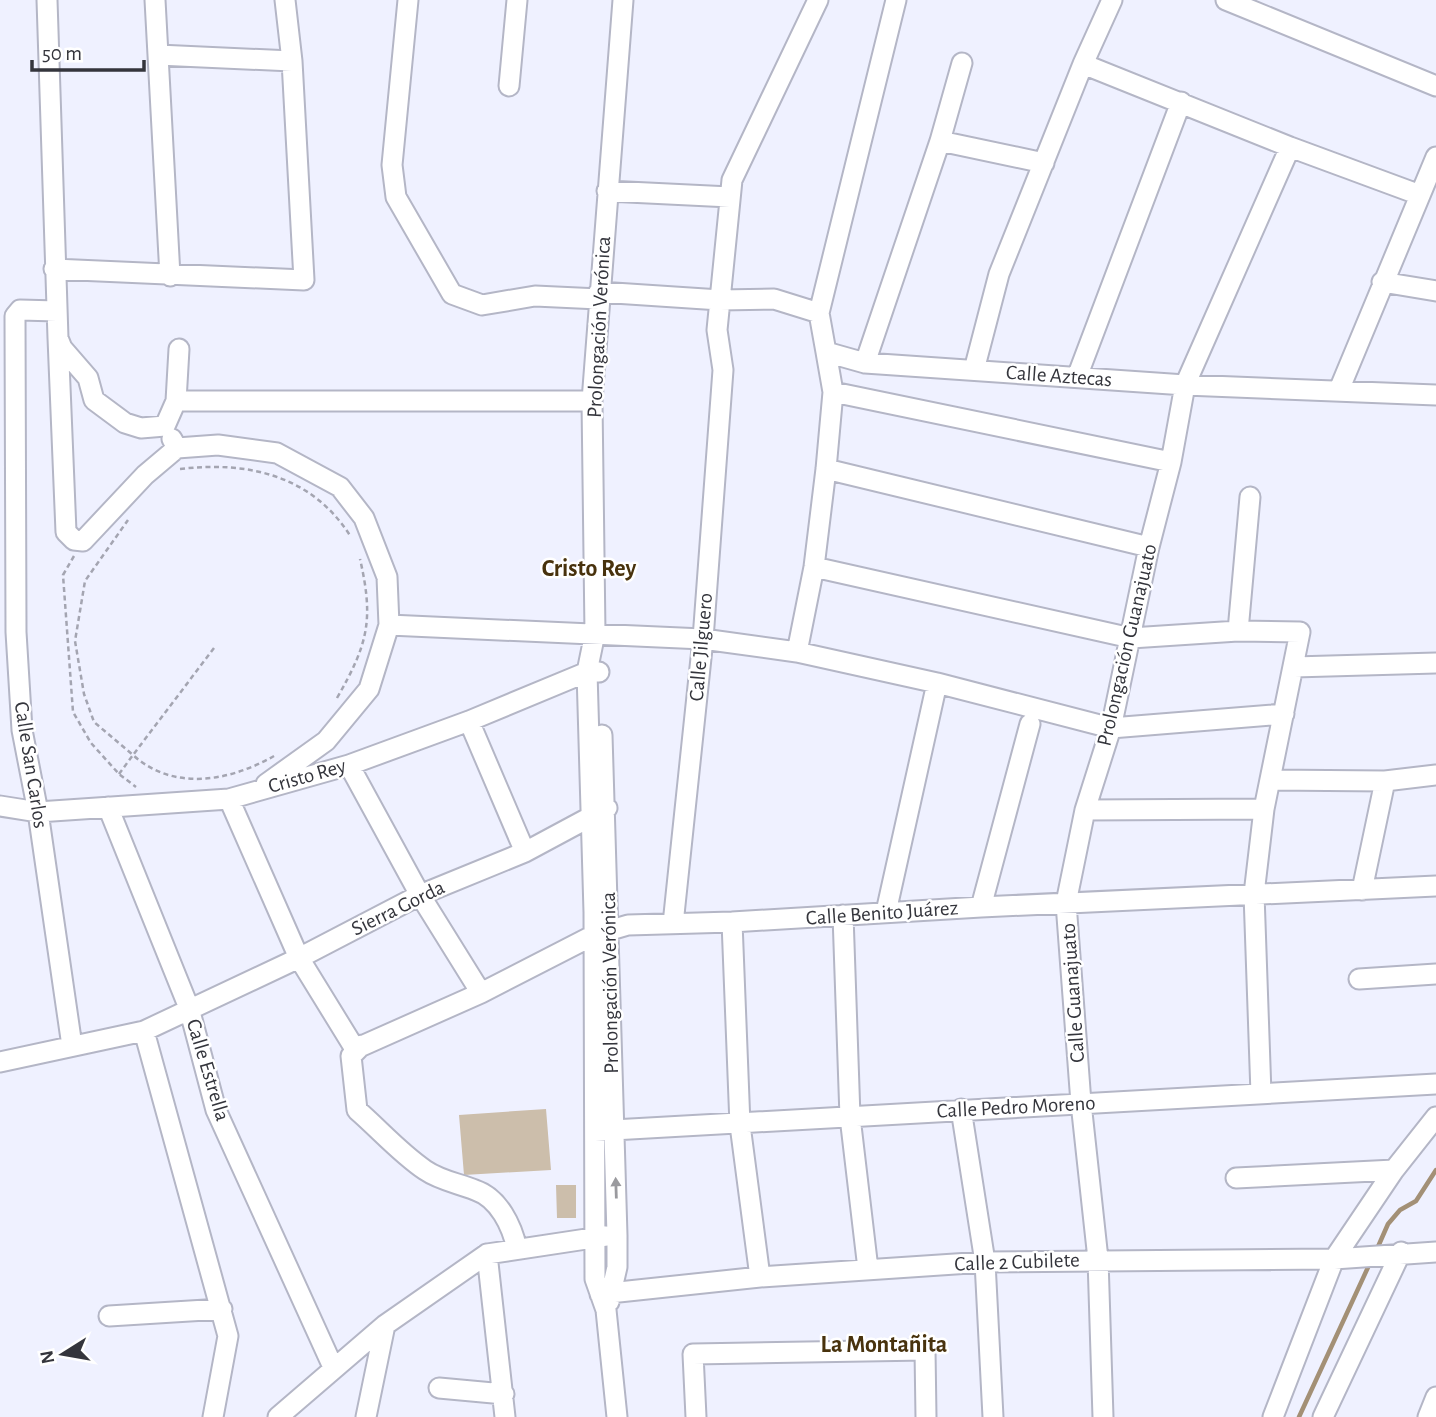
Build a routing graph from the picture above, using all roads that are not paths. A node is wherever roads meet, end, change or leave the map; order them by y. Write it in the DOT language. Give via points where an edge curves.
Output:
graph roads {
  1 [pos="47,0"];
  2 [pos="155,0"];
  3 [pos="285,0"];
  4 [pos="408,0"];
  5 [pos="517,0"];
  6 [pos="622,0"];
  7 [pos="818,0"];
  8 [pos="897,0"];
  9 [pos="1112,0"];
  10 [pos="1226,0"];
  11 [pos="158,55"];
  12 [pos="292,61"];
  13 [pos="962,63"];
  14 [pos="1083,64"];
  15 [pos="509,86"];
  16 [pos="1436,86"];
  17 [pos="1181,102"];
  18 [pos="940,141"];
  19 [pos="1290,147"];
  20 [pos="1436,157"];
  21 [pos="1044,163"];
  22 [pos="1427,188"];
  23 [pos="607,191"];
  24 [pos="730,197"];
  25 [pos="54,270"];
  26 [pos="170,276"];
  27 [pos="1382,282"];
  28 [pos="1436,290"];
  29 [pos="599,295"];
  30 [pos="720,300"];
  31 [pos="57,311"];
  32 [pos="819,313"];
  33 [pos="58,338"];
  34 [pos="179,349"];
  35 [pos="826,352"];
  36 [pos="865,363"];
  37 [pos="974,370"];
  38 [pos="1077,377"];
  39 [pos="1185,386"];
  40 [pos="1339,390"];
  41 [pos="833,392"];
  42 [pos="1436,395"];
  43 [pos="176,401"];
  44 [pos="592,401"];
  45 [pos="165,426"];
  46 [pos="177,448"];
  47 [pos="1171,463"];
  48 [pos="826,469"];
  49 [pos="1250,497"];
  50 [pos="1149,547"];
  51 [pos="814,567"];
  52 [pos="389,625"];
  53 [pos="1238,631"];
  54 [pos="595,633"];
  55 [pos="1130,638"];
  56 [pos="703,639"];
  57 [pos="797,652"];
  58 [pos="1436,663"];
  59 [pos="592,666"];
  60 [pos="1294,667"];
  61 [pos="937,683"];
  62 [pos="1284,714"];
  63 [pos="469,721"];
  64 [pos="1030,724"];
  65 [pos="1111,728"];
  66 [pos="349,765"];
  67 [pos="1436,775"];
  68 [pos="1270,780"];
  69 [pos="1385,781"];
  70 [pos="259,790"];
  71 [pos="229,799"];
  72 [pos="0,806"];
  73 [pos="108,807"];
  74 [pos="1265,809"];
  75 [pos="1085,810"];
  76 [pos="599,811"];
  77 [pos="38,812"];
  78 [pos="524,852"];
  79 [pos="1436,886"];
  80 [pos="1362,890"];
  81 [pos="1254,894"];
  82 [pos="420,895"];
  83 [pos="1066,903"];
  84 [pos="981,907"];
  85 [pos="886,912"];
  86 [pos="843,915"];
  87 [pos="732,922"];
  88 [pos="673,924"];
  89 [pos="601,932"];
  90 [pos="299,958"];
  91 [pos="1436,974"];
  92 [pos="1359,979"];
  93 [pos="481,993"];
  94 [pos="189,1008"];
  95 [pos="144,1031"];
  96 [pos="72,1046"];
  97 [pos="358,1047"];
  98 [pos="0,1062"];
  99 [pos="1436,1084"];
  100 [pos="1261,1094"];
  101 [pos="1081,1102"];
  102 [pos="961,1109"];
  103 [pos="849,1117"];
  104 [pos="1436,1117"];
  105 [pos="740,1125"];
  106 [pos="604,1130"];
  107 [pos="1394,1170"];
  108 [pos="1236,1178"];
  109 [pos="617,1235"];
  110 [pos="595,1237"];
  111 [pos="516,1249"];
  112 [pos="1436,1252"];
  113 [pos="1394,1253"];
  114 [pos="486,1254"];
  115 [pos="1098,1259"];
  116 [pos="1334,1259"];
  117 [pos="985,1262"];
  118 [pos="868,1269"];
  119 [pos="760,1277"];
  120 [pos="606,1299"];
  121 [pos="222,1309"];
  122 [pos="108,1316"];
  123 [pos="386,1325"];
  124 [pos="333,1367"];
  125 [pos="439,1388"];
  126 [pos="504,1394"];
  127 [pos="1436,1397"];
  128 [pos="213,1417"];
  129 [pos="278,1417"];
  130 [pos="366,1417"];
  131 [pos="505,1417"];
  132 [pos="617,1417"];
  133 [pos="696,1417"];
  134 [pos="926,1417"];
  135 [pos="993,1417"];
  136 [pos="1103,1417"];
  137 [pos="1273,1417"];
  138 [pos="1323,1417"];
  139 [pos="1428,1417"];
  1 -- 25 [label="street"];
  2 -- 11 [label="street"];
  3 -- 12 [label="street"];
  4 -- 29 [label="street" via="392,165 396,197 452,294 482,305 535,296"];
  5 -- 15 [label="street"];
  6 -- 23 [label="street, Prolongación Verónica"];
  7 -- 24 [label="street" via="732,180"];
  8 -- 32 [label="street"];
  9 -- 14 [label="street"];
  10 -- 16 [label="street"];
  11 -- 12 [label="street"];
  11 -- 26 [label="street"];
  12 -- 26 [label="street" via="304,280"];
  13 -- 18 [label="street"];
  14 -- 17 [label="street"];
  14 -- 21 [label="street"];
  17 -- 19 [label="street"];
  17 -- 38 [label="street"];
  18 -- 21 [label="street"];
  18 -- 36 [label="street"];
  19 -- 22 [label="street"];
  19 -- 39 [label="street, Prolongación Guanajuato"];
  20 -- 22 [label="street"];
  21 -- 37 [label="street" via="999,274"];
  22 -- 27 [label="street"];
  23 -- 24 [label="street"];
  23 -- 29 [label="street, Prolongación Verónica"];
  24 -- 30 [label="street"];
  25 -- 26 [label="street"];
  25 -- 31 [label="street"];
  27 -- 28 [label="street"];
  27 -- 40 [label="street"];
  29 -- 30 [label="street"];
  29 -- 44 [label="street, Prolongación Verónica"];
  30 -- 32 [label="street" via="774,299"];
  30 -- 56 [label="street, Calle Jilguero" via="717,330 723,370"];
  31 -- 33 [label="street"];
  31 -- 77 [label="street, Calle San Carlos" via="20,310 15,316 16,632 22,730"];
  32 -- 35 [label="street"];
  33 -- 45 [label="street" via="88,378 94,400 125,424"];
  33 -- 46 [label="street" via="66,532 74,540 83,541"];
  34 -- 43 [label="street"];
  35 -- 36 [label="street, Calle Aztecas"];
  35 -- 41 [label="street"];
  36 -- 37 [label="street, Calle Aztecas"];
  37 -- 38 [label="street, Calle Aztecas"];
  38 -- 39 [label="street, Calle Aztecas"];
  39 -- 40 [label="street, Calle Aztecas"];
  39 -- 47 [label="street, Prolongación Guanajuato"];
  40 -- 42 [label="street, Calle Aztecas"];
  41 -- 47 [label="street"];
  41 -- 48 [label="street"];
  43 -- 44 [label="street"];
  43 -- 45 [label="street"];
  44 -- 54 [label="street, Prolongación Verónica"];
  45 -- 46 [label="street"];
  46 -- 52 [label="street" via="218,445 277,453 340,487 365,518 387,577"];
  47 -- 50 [label="street, Prolongación Guanajuato"];
  48 -- 50 [label="street"];
  48 -- 51 [label="street"];
  49 -- 53 [label="street"];
  50 -- 55 [label="street, Prolongación Guanajuato"];
  51 -- 55 [label="street"];
  51 -- 57 [label="street"];
  52 -- 54 [label="street"];
  52 -- 70 [label="street" via="369,689 326,741"];
  53 -- 55 [label="street"];
  53 -- 60 [label="street" via="1300,632"];
  54 -- 56 [label="street"];
  54 -- 59 [label="street, Prolongación Verónica"];
  55 -- 65 [label="street, Prolongación Guanajuato"];
  56 -- 57 [label="street"];
  56 -- 88 [label="street, Calle Jilguero"];
  57 -- 61 [label="street"];
  58 -- 60 [label="street"];
  59 -- 63 [label="street, Cristo Rey"];
  59 -- 76 [label="street, Prolongación Verónica"];
  60 -- 62 [label="street"];
  61 -- 65 [label="street"];
  61 -- 85 [label="street"];
  62 -- 65 [label="street"];
  62 -- 68 [label="street"];
  63 -- 66 [label="street, Cristo Rey"];
  63 -- 78 [label="street"];
  64 -- 84 [label="street"];
  65 -- 75 [label="street, Prolongación Guanajuato"];
  66 -- 70 [label="street, Cristo Rey"];
  66 -- 82 [label="street"];
  67 -- 69 [label="street"];
  68 -- 69 [label="street"];
  68 -- 74 [label="street"];
  69 -- 80 [label="street"];
  70 -- 71 [label="street, Cristo Rey"];
  71 -- 73 [label="street, Cristo Rey"];
  71 -- 90 [label="street"];
  72 -- 77 [label="street, Cristo Rey"];
  73 -- 77 [label="street, Cristo Rey"];
  73 -- 94 [label="street, Calle Estrella"];
  74 -- 75 [label="street"];
  74 -- 81 [label="street"];
  75 -- 83 [label="street, Prolongación Guanajuato"];
  76 -- 78 [label="street, Sierra Gorda"];
  76 -- 89 [label="street, Prolongación Verónica"];
  77 -- 96 [label="street, Calle San Carlos"];
  78 -- 82 [label="street, Sierra Gorda"];
  79 -- 80 [label="street, Calle Benito Juárez"];
  80 -- 81 [label="street, Calle Benito Juárez"];
  81 -- 83 [label="street, Calle Benito Juárez"];
  81 -- 100 [label="street"];
  82 -- 90 [label="street, Sierra Gorda"];
  82 -- 93 [label="street"];
  83 -- 84 [label="street, Calle Benito Juárez"];
  83 -- 101 [label="street, Calle Guanajuato"];
  84 -- 85 [label="street, Calle Benito Juárez"];
  85 -- 86 [label="street, Calle Benito Juárez"];
  86 -- 87 [label="street, Calle Benito Juárez"];
  86 -- 103 [label="street"];
  87 -- 88 [label="street, Calle Benito Juárez"];
  87 -- 105 [label="street"];
  88 -- 89 [label="street, Calle Benito Juárez" via="628,925"];
  89 -- 93 [label="street, Calle Benito Juárez"];
  89 -- 106 [label="street, Prolongación Verónica"];
  90 -- 94 [label="street, Sierra Gorda"];
  90 -- 97 [label="street"];
  91 -- 92 [label="street"];
  93 -- 97 [label="street, Calle Benito Juárez"];
  94 -- 95 [label="street, Sierra Gorda"];
  94 -- 124 [label="street, Calle Estrella" via="216,1110"];
  95 -- 96 [label="street, Sierra Gorda"];
  95 -- 121 [label="street"];
  96 -- 98 [label="street, Sierra Gorda"];
  97 -- 111 [label="street" via="351,1056 357,1110 436,1177 477,1190 494,1202 512,1228"];
  99 -- 100 [label="street, Calle Pedro Moreno"];
  100 -- 101 [label="street, Calle Pedro Moreno"];
  101 -- 102 [label="street, Calle Pedro Moreno"];
  101 -- 115 [label="street, Calle Guanajuato"];
  102 -- 103 [label="street, Calle Pedro Moreno"];
  102 -- 117 [label="street"];
  103 -- 105 [label="street, Calle Pedro Moreno"];
  103 -- 118 [label="street"];
  104 -- 107 [label="street"];
  105 -- 106 [label="street, Calle Pedro Moreno"];
  105 -- 119 [label="street"];
  109 -- 106 [label="street, Prolongación Verónica, one-way"];
  106 -- 110 [label="street, Prolongación Verónica"];
  107 -- 108 [label="street"];
  107 -- 116 [label="street"];
  109 -- 110 [label="street"];
  109 -- 120 [label="street, Prolongación Verónica" via="617,1267"];
  110 -- 111 [label="street"];
  110 -- 120 [label="street, Prolongación Verónica" via="595,1279"];
  111 -- 114 [label="street"];
  112 -- 113 [label="street, Calle 2 Cubilete"];
  113 -- 116 [label="street, Calle 2 Cubilete"];
  113 -- 138 [label="street"];
  114 -- 123 [label="street"];
  114 -- 126 [label="street"];
  115 -- 116 [label="street, Calle 2 Cubilete"];
  115 -- 117 [label="street, Calle 2 Cubilete"];
  115 -- 136 [label="street, Calle Guanajuato"];
  116 -- 137 [label="street"];
  117 -- 118 [label="street, Calle 2 Cubilete"];
  117 -- 135 [label="street"];
  118 -- 119 [label="street, Calle 2 Cubilete"];
  119 -- 120 [label="street, Calle 2 Cubilete"];
  120 -- 132 [label="street, Prolongación Verónica"];
  121 -- 122 [label="street"];
  121 -- 128 [label="street" via="228,1336"];
  123 -- 124 [label="street"];
  123 -- 130 [label="street"];
  124 -- 129 [label="street"];
  125 -- 126 [label="street"];
  126 -- 131 [label="street"];
  127 -- 139 [label="street"];
  133 -- 134 [label="street" via="693,1354 925,1350"];
}
